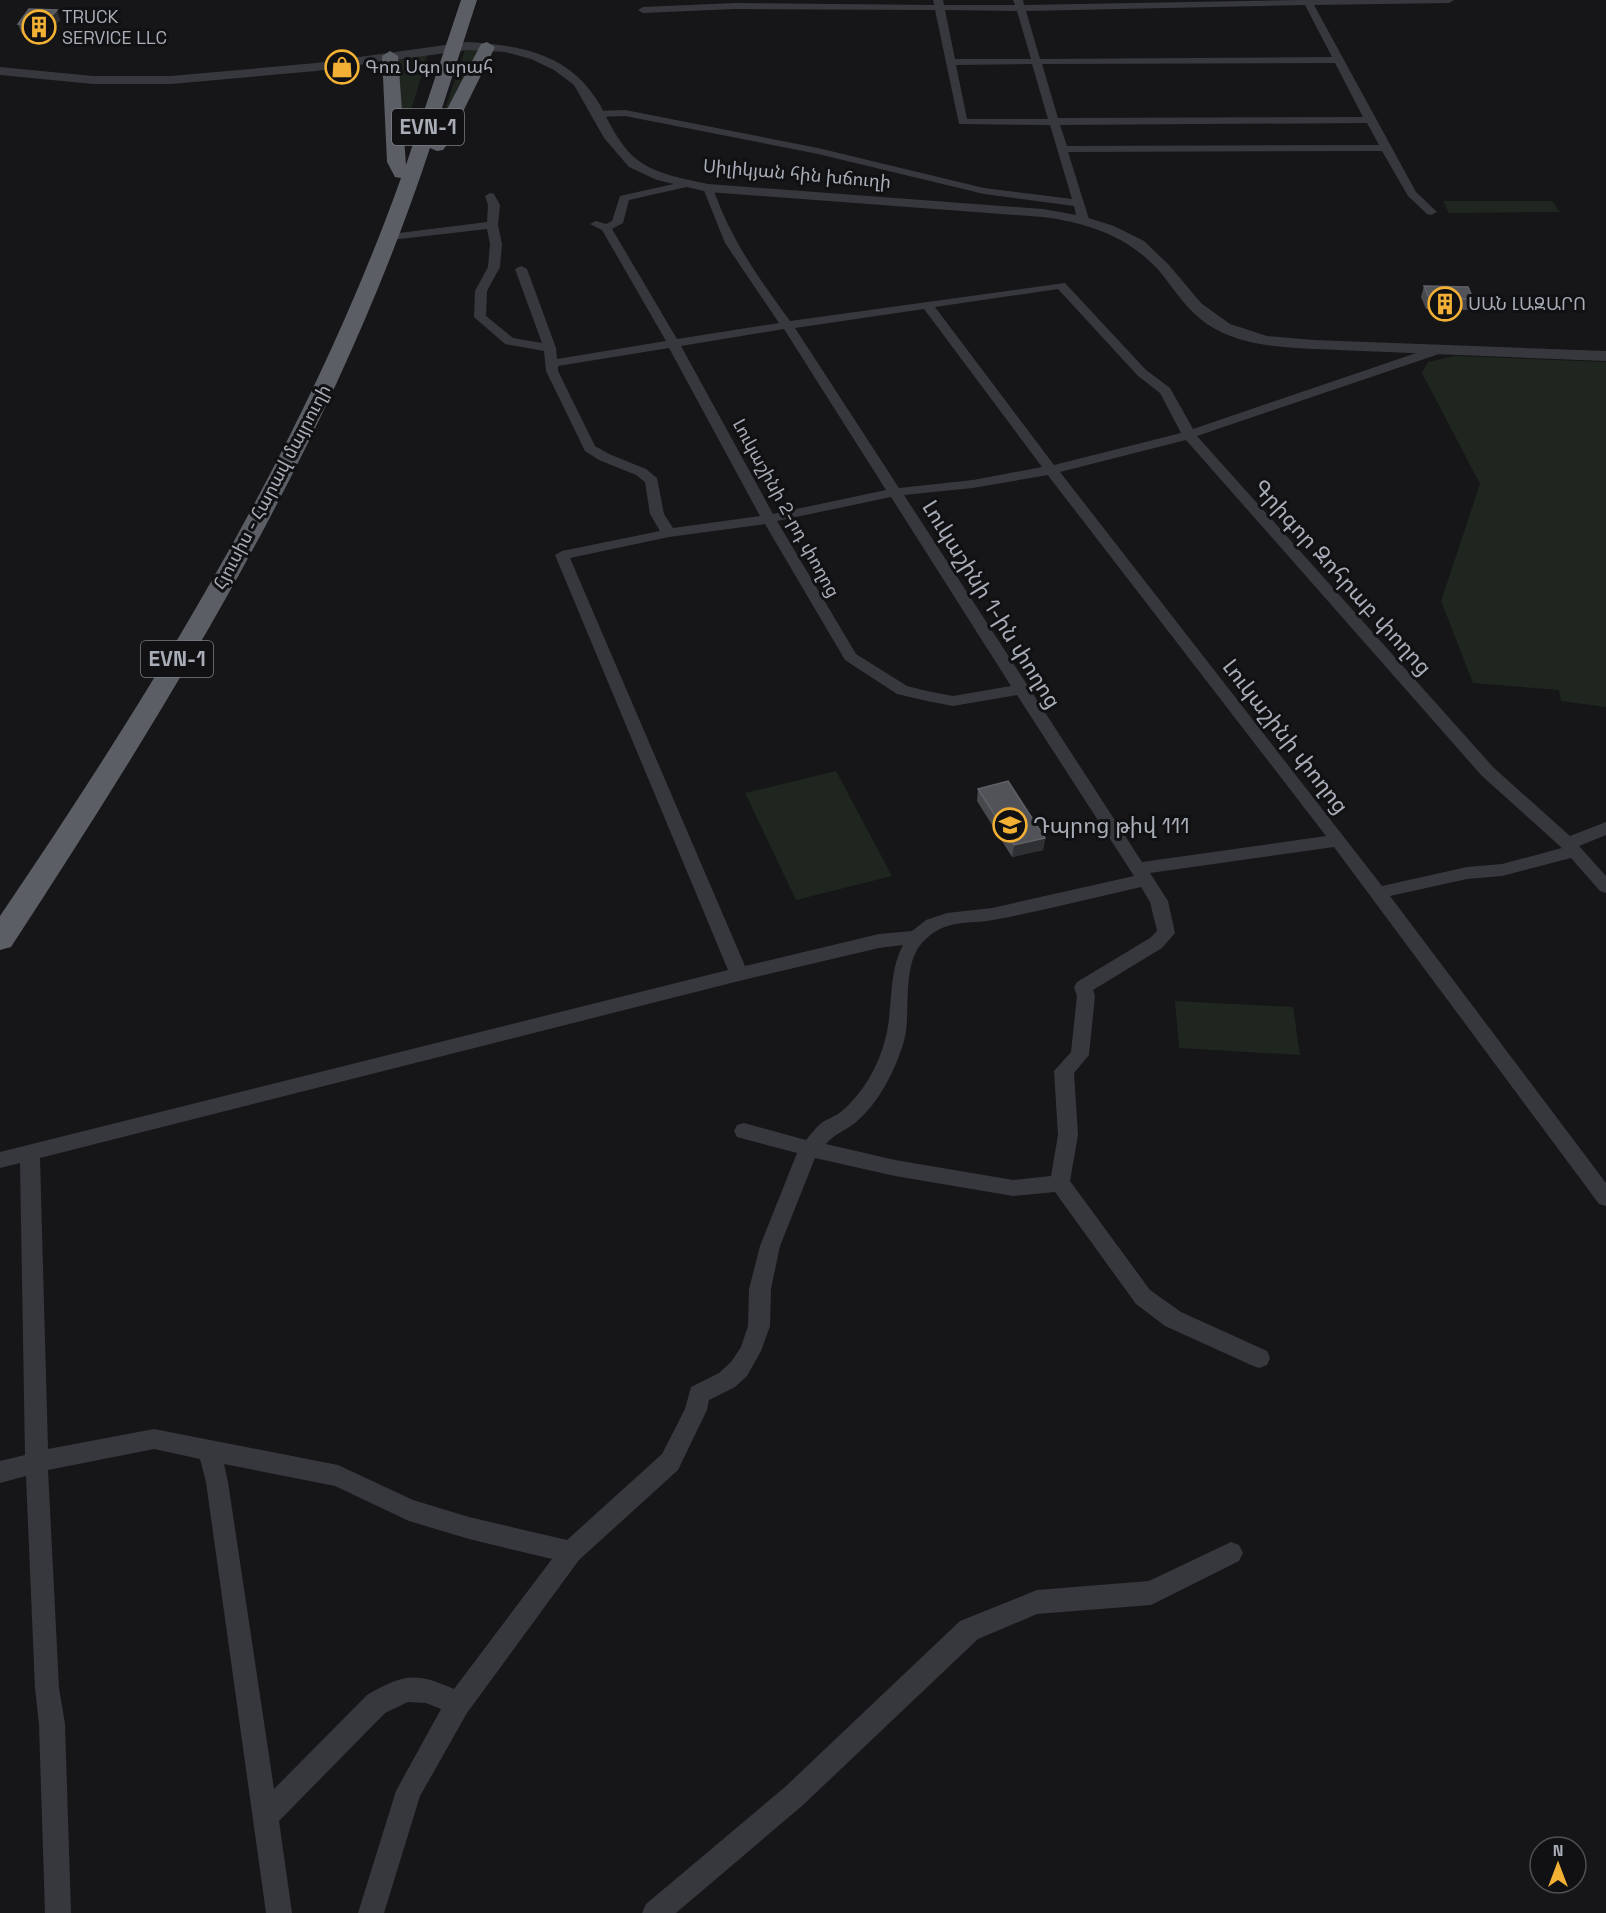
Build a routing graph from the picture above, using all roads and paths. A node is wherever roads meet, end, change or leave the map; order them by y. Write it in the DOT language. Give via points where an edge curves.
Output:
graph roads {
  1 [pos="460,0"];
  2 [pos="469,0"];
  3 [pos="1394,0"];
  4 [pos="1449,0"];
  5 [pos="1307,1"];
  6 [pos="939,4"];
  7 [pos="1019,4"];
  8 [pos="643,10"];
  9 [pos="456,25"];
  10 [pos="487,46"];
  11 [pos="390,56"];
  12 [pos="1340,60"];
  13 [pos="952,62"];
  14 [pos="1035,62"];
  15 [pos="0,71"];
  16 [pos="597,114"];
  17 [pos="1370,120"];
  18 [pos="1055,121"];
  19 [pos="1386,148"];
  20 [pos="1063,149"];
  21 [pos="404,181"];
  22 [pos="687,184"];
  23 [pos="708,188"];
  24 [pos="490,196"];
  25 [pos="1078,203"];
  26 [pos="1431,212"];
  27 [pos="1083,219"];
  28 [pos="492,225"];
  29 [pos="390,237"];
  30 [pos="521,269"];
  31 [pos="927,304"];
  32 [pos="787,325"];
  33 [pos="674,345"];
  34 [pos="550,348"];
  35 [pos="1438,350"];
  36 [pos="1606,356"];
  37 [pos="550,364"];
  38 [pos="1189,435"];
  39 [pos="1051,470"];
  40 [pos="896,492"];
  41 [pos="769,519"];
  42 [pos="669,533"];
  43 [pos="1020,688"];
  44 [pos="1606,828"];
  45 [pos="1338,840"];
  46 [pos="1571,848"];
  47 [pos="1141,874"];
  48 [pos="1606,887"];
  49 [pos="1377,893"];
  50 [pos="0,910"];
  51 [pos="916,937"];
  52 [pos="0,939"];
  53 [pos="739,974"];
  54 [pos="744,1131"];
  55 [pos="810,1149"];
  56 [pos="30,1153"];
  57 [pos="0,1160"];
  58 [pos="1060,1183"];
  59 [pos="1606,1198"];
  60 [pos="1259,1358"];
  61 [pos="209,1450"];
  62 [pos="37,1462"];
  63 [pos="0,1472"];
  64 [pos="572,1552"];
  65 [pos="1231,1553"];
  66 [pos="458,1704"];
  67 [pos="265,1817"];
  68 [pos="58,1913"];
  69 [pos="279,1913"];
  70 [pos="371,1913"];
  71 [pos="655,1913"];
  1 -- 9 [label="highway, Հյուսիս - Հարավ մայրուղի / EVN-1"];
  2 -- 9 [label="highway, Հյուսիս - Հարավ մայրուղի / EVN-1"];
  3 -- 4 [label="street"];
  3 -- 5 [label="street"];
  5 -- 7 [label="street"];
  5 -- 12 [label="street"];
  6 -- 7 [label="street"];
  6 -- 8 [label="street"];
  6 -- 13 [label="street"];
  7 -- 14 [label="street"];
  9 -- 21 [label="highway, Հյուսիս - Հարավ մայրուղի / EVN-1"];
  10 -- 11 [label="street, Սիլիկյան հին խճուղի"];
  10 -- 16 [label="street, Սիլիկյան հին խճուղի" via="521,51 558,67 585,90"];
  10 -- 21 [label="highway" via="421,178"];
  11 -- 15 [label="street, Սիլիկյան հին խճուղի" via="171,80 114,81"];
  11 -- 21 [label="highway" via="396,162"];
  12 -- 14 [label="street"];
  12 -- 17 [label="street"];
  13 -- 14 [label="street"];
  13 -- 18 [label="street" via="963,122"];
  14 -- 18 [label="street"];
  16 -- 22 [label="street, Սիլիկյան հին խճուղի" via="611,138 634,164"];
  16 -- 25 [label="street" via="625,113 819,151 984,191"];
  17 -- 18 [label="street"];
  17 -- 19 [label="street"];
  18 -- 20 [label="street"];
  19 -- 20 [label="street"];
  19 -- 26 [label="street" via="1412,194"];
  20 -- 25 [label="street"];
  21 -- 29 [label="highway, Հյուսիս - Հարավ մայրուղի / EVN-1"];
  21 -- 50 [label="highway, Հյուսիս - Հարավ մայրուղի / EVN-1" via="314,383 272,466 163,657"];
  22 -- 23 [label="street, Սիլիկյան հին խճուղի"];
  22 -- 33 [label="street, Լուկաշինի 2-րդ փողոց" via="624,198 617,223 601,226"];
  23 -- 27 [label="street, Սիլիկյան հին խճուղի"];
  23 -- 32 [label="street, Լուկաշինի 1-ին փողոց" via="714,210 737,255"];
  24 -- 28 [label="street" via="494,205"];
  25 -- 27 [label="street"];
  27 -- 35 [label="street, Սիլիկյան հին խճուղի" via="1130,239 1163,266 1183,294 1205,315 1238,333 1288,342"];
  28 -- 29 [label="street"];
  28 -- 34 [label="street" via="496,244 494,267 481,291 480,317 509,341"];
  29 -- 52 [label="highway, Հյուսիս - Հարավ մայրուղի / EVN-1" via="329,378 257,520 147,711"];
  30 -- 34 [label="street"];
  31 -- 32 [label="street"];
  31 -- 38 [label="street, Գրիգոր Զոհրաբ փողոց" via="1061,285 1142,373 1165,391"];
  31 -- 39 [label="street, Լուկաշինի փողոց"];
  32 -- 33 [label="street"];
  32 -- 40 [label="street, Լուկաշինի 1-ին փողոց"];
  33 -- 37 [label="street"];
  33 -- 41 [label="street, Լուկաշինի 2-րդ փողոց"];
  34 -- 37 [label="street"];
  35 -- 36 [label="street, Սիլիկյան հին խճուղի"];
  35 -- 38 [label="street"];
  37 -- 42 [label="street" via="590,448 652,481 657,514"];
  38 -- 39 [label="street"];
  38 -- 46 [label="street, Գրիգոր Զոհրաբ փողոց" via="1488,772"];
  39 -- 40 [label="street"];
  39 -- 45 [label="street, Լուկաշինի փողոց"];
  40 -- 41 [label="street"];
  40 -- 43 [label="street, Լուկաշինի 1-ին փողոց"];
  41 -- 42 [label="street"];
  41 -- 43 [label="street, Լուկաշինի 2-րդ փողոց" via="850,657 902,690 936,698 953,701"];
  42 -- 53 [label="street" via="562,555"];
  43 -- 47 [label="street, Լուկաշինի 1-ին փողոց"];
  44 -- 46 [label="street"];
  45 -- 47 [label="street"];
  45 -- 49 [label="street, Լուկաշինի փողոց"];
  46 -- 48 [label="street, Գրիգոր Զոհրաբ փողոց"];
  46 -- 49 [label="street" via="1502,870 1467,873"];
  47 -- 51 [label="street" via="992,914 947,919"];
  47 -- 58 [label="street, Լուկաշինի 1-ին փողոց" via="1159,901 1166,933 1083,987 1086,996 1080,1055 1064,1071 1068,1135"];
  49 -- 59 [label="street, Լուկաշինի փողոց"];
  51 -- 53 [label="street" via="879,941"];
  51 -- 55 [label="street" via="905,958 900,981 895,1040 880,1075 868,1097 847,1118 826,1130"];
  53 -- 56 [label="street"];
  54 -- 55 [label="street"];
  55 -- 58 [label="street" via="1013,1188"];
  55 -- 64 [label="street" via="770,1246 760,1289 759,1326 739,1369 699,1394 696,1410 670,1462"];
  56 -- 57 [label="street"];
  56 -- 62 [label="street"];
  58 -- 60 [label="street" via="1143,1297 1173,1319"];
  61 -- 62 [label="street" via="154,1440"];
  61 -- 64 [label="street" via="338,1476 409,1510"];
  61 -- 67 [label="street" via="218,1482"];
  62 -- 63 [label="street"];
  62 -- 68 [label="street"];
  64 -- 66 [label="street"];
  65 -- 71 [label="street" via="1151,1593 1037,1602 969,1630 794,1796"];
  66 -- 67 [label="street" via="423,1688 397,1691 376,1704"];
  66 -- 70 [label="street" via="409,1791"];
  67 -- 69 [label="street"];
}
